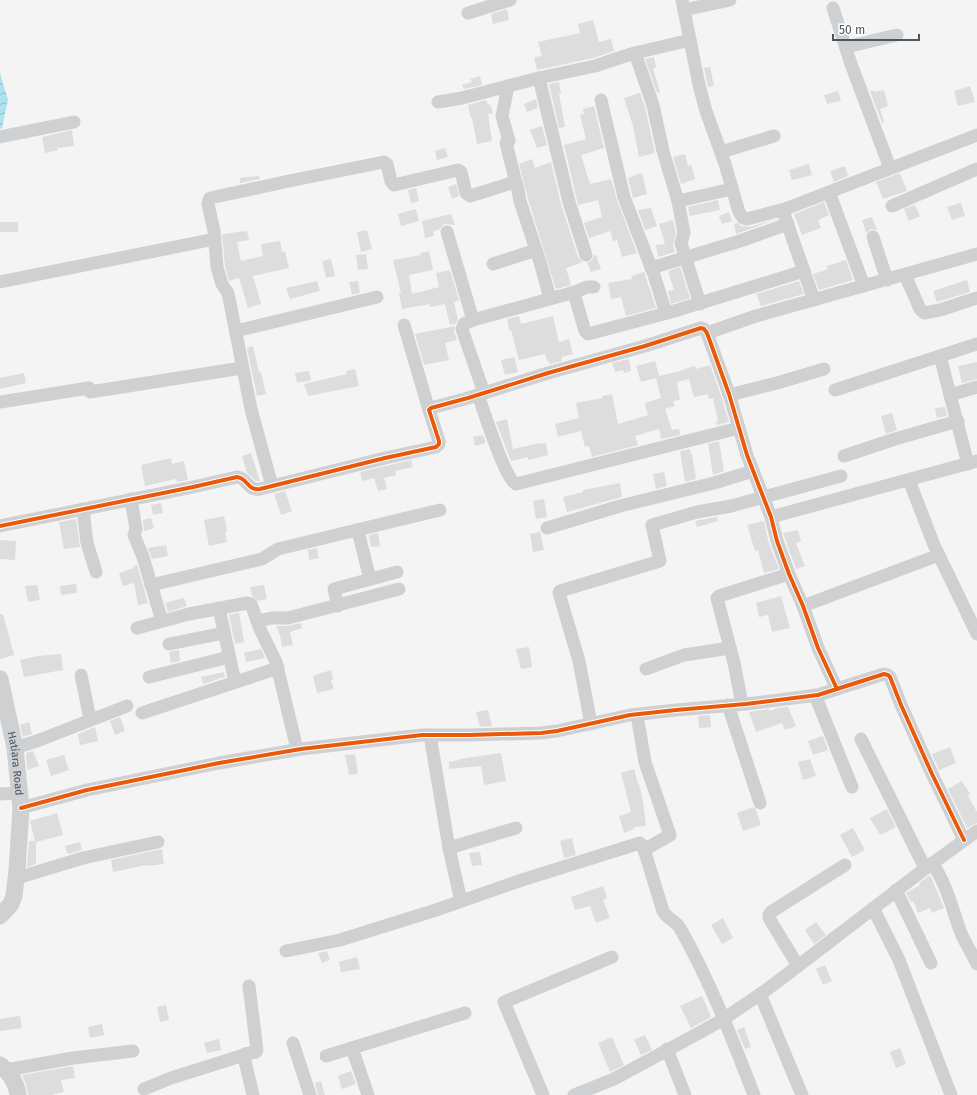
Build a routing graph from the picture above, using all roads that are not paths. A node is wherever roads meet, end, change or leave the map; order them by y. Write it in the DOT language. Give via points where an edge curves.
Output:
graph roads {
  1 [pos="510,0"];
  2 [pos="730,0"];
  3 [pos="683,5"];
  4 [pos="833,8"];
  5 [pos="468,13"];
  6 [pos="897,35"];
  7 [pos="690,40"];
  8 [pos="846,47"];
  9 [pos="635,53"];
  10 [pos="539,78"];
  11 [pos="508,86"];
  12 [pos="601,100"];
  13 [pos="438,102"];
  14 [pos="74,122"];
  15 [pos="977,135"];
  16 [pos="774,136"];
  17 [pos="0,137"];
  18 [pos="721,152"];
  19 [pos="890,168"];
  20 [pos="977,169"];
  21 [pos="516,183"];
  22 [pos="732,189"];
  23 [pos="829,192"];
  24 [pos="678,201"];
  25 [pos="892,206"];
  26 [pos="782,210"];
  27 [pos="788,224"];
  28 [pos="447,232"];
  29 [pos="873,237"];
  30 [pos="215,239"];
  31 [pos="536,250"];
  32 [pos="977,254"];
  33 [pos="586,255"];
  34 [pos="686,258"];
  35 [pos="493,264"];
  36 [pos="651,268"];
  37 [pos="804,270"];
  38 [pos="905,275"];
  39 [pos="887,280"];
  40 [pos="0,282"];
  41 [pos="864,286"];
  42 [pos="594,287"];
  43 [pos="575,292"];
  44 [pos="377,297"];
  45 [pos="550,298"];
  46 [pos="977,298"];
  47 [pos="814,300"];
  48 [pos="700,304"];
  49 [pos="666,313"];
  50 [pos="473,320"];
  51 [pos="404,325"];
  52 [pos="236,331"];
  53 [pos="707,333"];
  54 [pos="977,344"];
  55 [pos="940,356"];
  56 [pos="242,368"];
  57 [pos="824,369"];
  58 [pos="977,388"];
  59 [pos="835,390"];
  60 [pos="481,394"];
  61 [pos="729,395"];
  62 [pos="950,395"];
  63 [pos="0,402"];
  64 [pos="429,410"];
  65 [pos="958,421"];
  66 [pos="739,428"];
  67 [pos="844,456"];
  68 [pos="973,462"];
  69 [pos="753,471"];
  70 [pos="841,476"];
  71 [pos="909,480"];
  72 [pos="272,486"];
  73 [pos="763,497"];
  74 [pos="131,499"];
  75 [pos="83,509"];
  76 [pos="440,510"];
  77 [pos="771,517"];
  78 [pos="0,526"];
  79 [pos="547,528"];
  80 [pos="358,530"];
  81 [pos="939,555"];
  82 [pos="96,572"];
  83 [pos="396,572"];
  84 [pos="789,574"];
  85 [pos="370,579"];
  86 [pos="151,585"];
  87 [pos="399,589"];
  88 [pos="338,606"];
  89 [pos="803,606"];
  90 [pos="219,608"];
  91 [pos="162,621"];
  92 [pos="257,621"];
  93 [pos="138,628"];
  94 [pos="224,633"];
  95 [pos="977,634"];
  96 [pos="169,644"];
  97 [pos="730,648"];
  98 [pos="229,657"];
  99 [pos="278,668"];
  100 [pos="646,669"];
  101 [pos="81,675"];
  102 [pos="149,677"];
  103 [pos="0,679"];
  104 [pos="235,682"];
  105 [pos="837,690"];
  106 [pos="815,695"];
  107 [pos="742,704"];
  108 [pos="728,705"];
  109 [pos="127,706"];
  110 [pos="142,713"];
  111 [pos="636,715"];
  112 [pos="90,719"];
  113 [pos="591,724"];
  114 [pos="430,735"];
  115 [pos="860,739"];
  116 [pos="15,748"];
  117 [pos="297,749"];
  118 [pos="852,786"];
  119 [pos="0,794"];
  120 [pos="21,800"];
  121 [pos="760,803"];
  122 [pos="516,828"];
  123 [pos="977,831"];
  124 [pos="964,840"];
  125 [pos="158,842"];
  126 [pos="449,848"];
  127 [pos="644,850"];
  128 [pos="845,865"];
  129 [pos="929,866"];
  130 [pos="17,878"];
  131 [pos="896,890"];
  132 [pos="462,901"];
  133 [pos="873,908"];
  134 [pos="0,916"];
  135 [pos="286,951"];
  136 [pos="612,957"];
  137 [pos="931,964"];
  138 [pos="977,964"];
  139 [pos="798,966"];
  140 [pos="249,986"];
  141 [pos="760,994"];
  142 [pos="465,1013"];
  143 [pos="724,1018"];
  144 [pos="293,1043"];
  145 [pos="352,1048"];
  146 [pos="667,1049"];
  147 [pos="133,1051"];
  148 [pos="244,1055"];
  149 [pos="326,1056"];
  150 [pos="3,1067"];
  151 [pos="144,1089"];
  152 [pos="18,1095"];
  153 [pos="253,1095"];
  154 [pos="310,1095"];
  155 [pos="368,1095"];
  156 [pos="543,1095"];
  157 [pos="575,1095"];
  158 [pos="686,1095"];
  159 [pos="754,1095"];
  160 [pos="802,1095"];
  161 [pos="951,1095"];
  1 -- 5 [label="street"];
  2 -- 3 [label="street"];
  3 -- 7 [label="street"];
  4 -- 8 [label="street"];
  6 -- 8 [label="street"];
  7 -- 9 [label="street"];
  7 -- 18 [label="street" via="706,111"];
  8 -- 19 [label="street"];
  9 -- 10 [label="street" via="595,66"];
  9 -- 24 [label="street" via="653,105"];
  10 -- 11 [label="street"];
  10 -- 33 [label="street"];
  11 -- 13 [label="street"];
  11 -- 21 [label="street" via="502,116"];
  12 -- 36 [label="street" via="624,197"];
  14 -- 17 [label="street"];
  15 -- 19 [label="street"];
  16 -- 18 [label="street"];
  18 -- 22 [label="street"];
  19 -- 23 [label="street"];
  20 -- 25 [label="street"];
  21 -- 30 [label="street" via="512,182 470,196 466,193 461,172 458,170 394,185 387,164 382,162 213,197 208,200 208,204"];
  21 -- 31 [label="street"];
  22 -- 24 [label="street"];
  22 -- 26 [label="street" via="743,218"];
  23 -- 26 [label="street"];
  23 -- 41 [label="street"];
  24 -- 34 [label="street" via="684,233 681,243"];
  26 -- 27 [label="street"];
  27 -- 34 [label="street"];
  27 -- 37 [label="street"];
  28 -- 50 [label="street"];
  29 -- 39 [label="street"];
  30 -- 40 [label="street"];
  30 -- 52 [label="street" via="217,267 221,282 228,293"];
  31 -- 35 [label="street"];
  31 -- 45 [label="street"];
  32 -- 38 [label="street"];
  34 -- 36 [label="street"];
  34 -- 48 [label="street"];
  36 -- 49 [label="street"];
  37 -- 47 [label="street"];
  37 -- 48 [label="street"];
  38 -- 39 [label="street"];
  38 -- 46 [label="street" via="924,313"];
  39 -- 41 [label="street"];
  41 -- 47 [label="street"];
  42 -- 43 [label="street"];
  43 -- 45 [label="street"];
  43 -- 49 [label="street" via="588,334"];
  44 -- 52 [label="street"];
  45 -- 50 [label="street"];
  47 -- 53 [label="street"];
  48 -- 49 [label="street"];
  50 -- 60 [label="street" via="464,324 462,329"];
  51 -- 64 [label="street"];
  52 -- 56 [label="street"];
  53 -- 60 [label="street" via="701,328"];
  53 -- 61 [label="street"];
  54 -- 55 [label="street"];
  55 -- 59 [label="street"];
  55 -- 62 [label="street"];
  56 -- 63 [label="street"];
  56 -- 72 [label="street"];
  57 -- 61 [label="street"];
  58 -- 62 [label="street"];
  60 -- 64 [label="street"];
  60 -- 66 [label="street" via="504,466 512,482 516,484"];
  61 -- 66 [label="street"];
  62 -- 65 [label="street"];
  64 -- 72 [label="street" via="439,441 436,447"];
  65 -- 67 [label="street"];
  65 -- 68 [label="street"];
  66 -- 69 [label="street"];
  68 -- 71 [label="street"];
  69 -- 73 [label="street"];
  69 -- 79 [label="street"];
  70 -- 73 [label="street"];
  71 -- 77 [label="street"];
  71 -- 81 [label="street"];
  72 -- 74 [label="street" via="255,490 237,476"];
  73 -- 77 [label="street"];
  73 -- 113 [label="street" via="652,524 660,560 559,592 579,661"];
  74 -- 75 [label="street"];
  74 -- 86 [label="street" via="136,529 134,535"];
  75 -- 78 [label="street"];
  75 -- 82 [label="street" via="87,543"];
  76 -- 80 [label="street"];
  77 -- 84 [label="street"];
  80 -- 85 [label="street"];
  80 -- 86 [label="street" via="278,549 262,559"];
  81 -- 89 [label="street"];
  81 -- 95 [label="street"];
  83 -- 85 [label="street"];
  84 -- 89 [label="street"];
  84 -- 97 [label="street" via="718,597"];
  85 -- 88 [label="street" via="334,589"];
  86 -- 91 [label="street"];
  87 -- 88 [label="street"];
  88 -- 92 [label="street" via="288,618"];
  89 -- 105 [label="street"];
  90 -- 91 [label="street"];
  90 -- 92 [label="street" via="249,603"];
  90 -- 94 [label="street"];
  91 -- 93 [label="street"];
  92 -- 99 [label="street"];
  94 -- 96 [label="street"];
  94 -- 98 [label="street"];
  97 -- 100 [label="street" via="684,656"];
  97 -- 107 [label="street"];
  98 -- 102 [label="street"];
  98 -- 104 [label="street"];
  99 -- 104 [label="street"];
  99 -- 117 [label="street"];
  101 -- 112 [label="street"];
  103 -- 116 [label="street, Hatiara Road"];
  104 -- 110 [label="street"];
  105 -- 106 [label="street"];
  105 -- 124 [label="street" via="884,674 890,677"];
  106 -- 107 [label="street"];
  106 -- 118 [label="street"];
  107 -- 108 [label="street"];
  108 -- 111 [label="street"];
  108 -- 121 [label="street"];
  109 -- 112 [label="street"];
  111 -- 113 [label="street"];
  111 -- 127 [label="street" via="645,762 670,835"];
  112 -- 116 [label="street"];
  113 -- 114 [label="street" via="541,733"];
  114 -- 117 [label="street"];
  114 -- 126 [label="street"];
  115 -- 129 [label="street"];
  116 -- 120 [label="street, Hatiara Road"];
  117 -- 120 [label="street" via="87,790"];
  119 -- 120 [label="street"];
  120 -- 130 [label="street, Hatiara Road"];
  122 -- 126 [label="street"];
  123 -- 124 [label="street"];
  124 -- 129 [label="street"];
  125 -- 130 [label="street" via="83,858"];
  126 -- 132 [label="street"];
  127 -- 132 [label="street" via="642,844 638,843"];
  127 -- 143 [label="street" via="663,911 680,927"];
  128 -- 139 [label="street" via="769,915"];
  129 -- 131 [label="street"];
  129 -- 138 [label="street" via="940,874 962,936"];
  130 -- 134 [label="street, Hatiara Road" via="11,904"];
  131 -- 133 [label="street"];
  131 -- 137 [label="street"];
  132 -- 135 [label="street" via="333,942"];
  133 -- 139 [label="street"];
  133 -- 161 [label="street" via="899,960"];
  136 -- 156 [label="street" via="504,1002"];
  139 -- 141 [label="street"];
  140 -- 148 [label="street" via="257,1050"];
  141 -- 143 [label="street"];
  141 -- 160 [label="street"];
  142 -- 145 [label="street"];
  143 -- 146 [label="street"];
  143 -- 159 [label="street"];
  144 -- 154 [label="street"];
  145 -- 149 [label="street"];
  145 -- 155 [label="street"];
  146 -- 157 [label="street" via="614,1078"];
  146 -- 158 [label="street"];
  147 -- 150 [label="street"];
  148 -- 151 [label="street"];
  148 -- 153 [label="street"];
  150 -- 152 [label="street" via="16,1085"];
}
